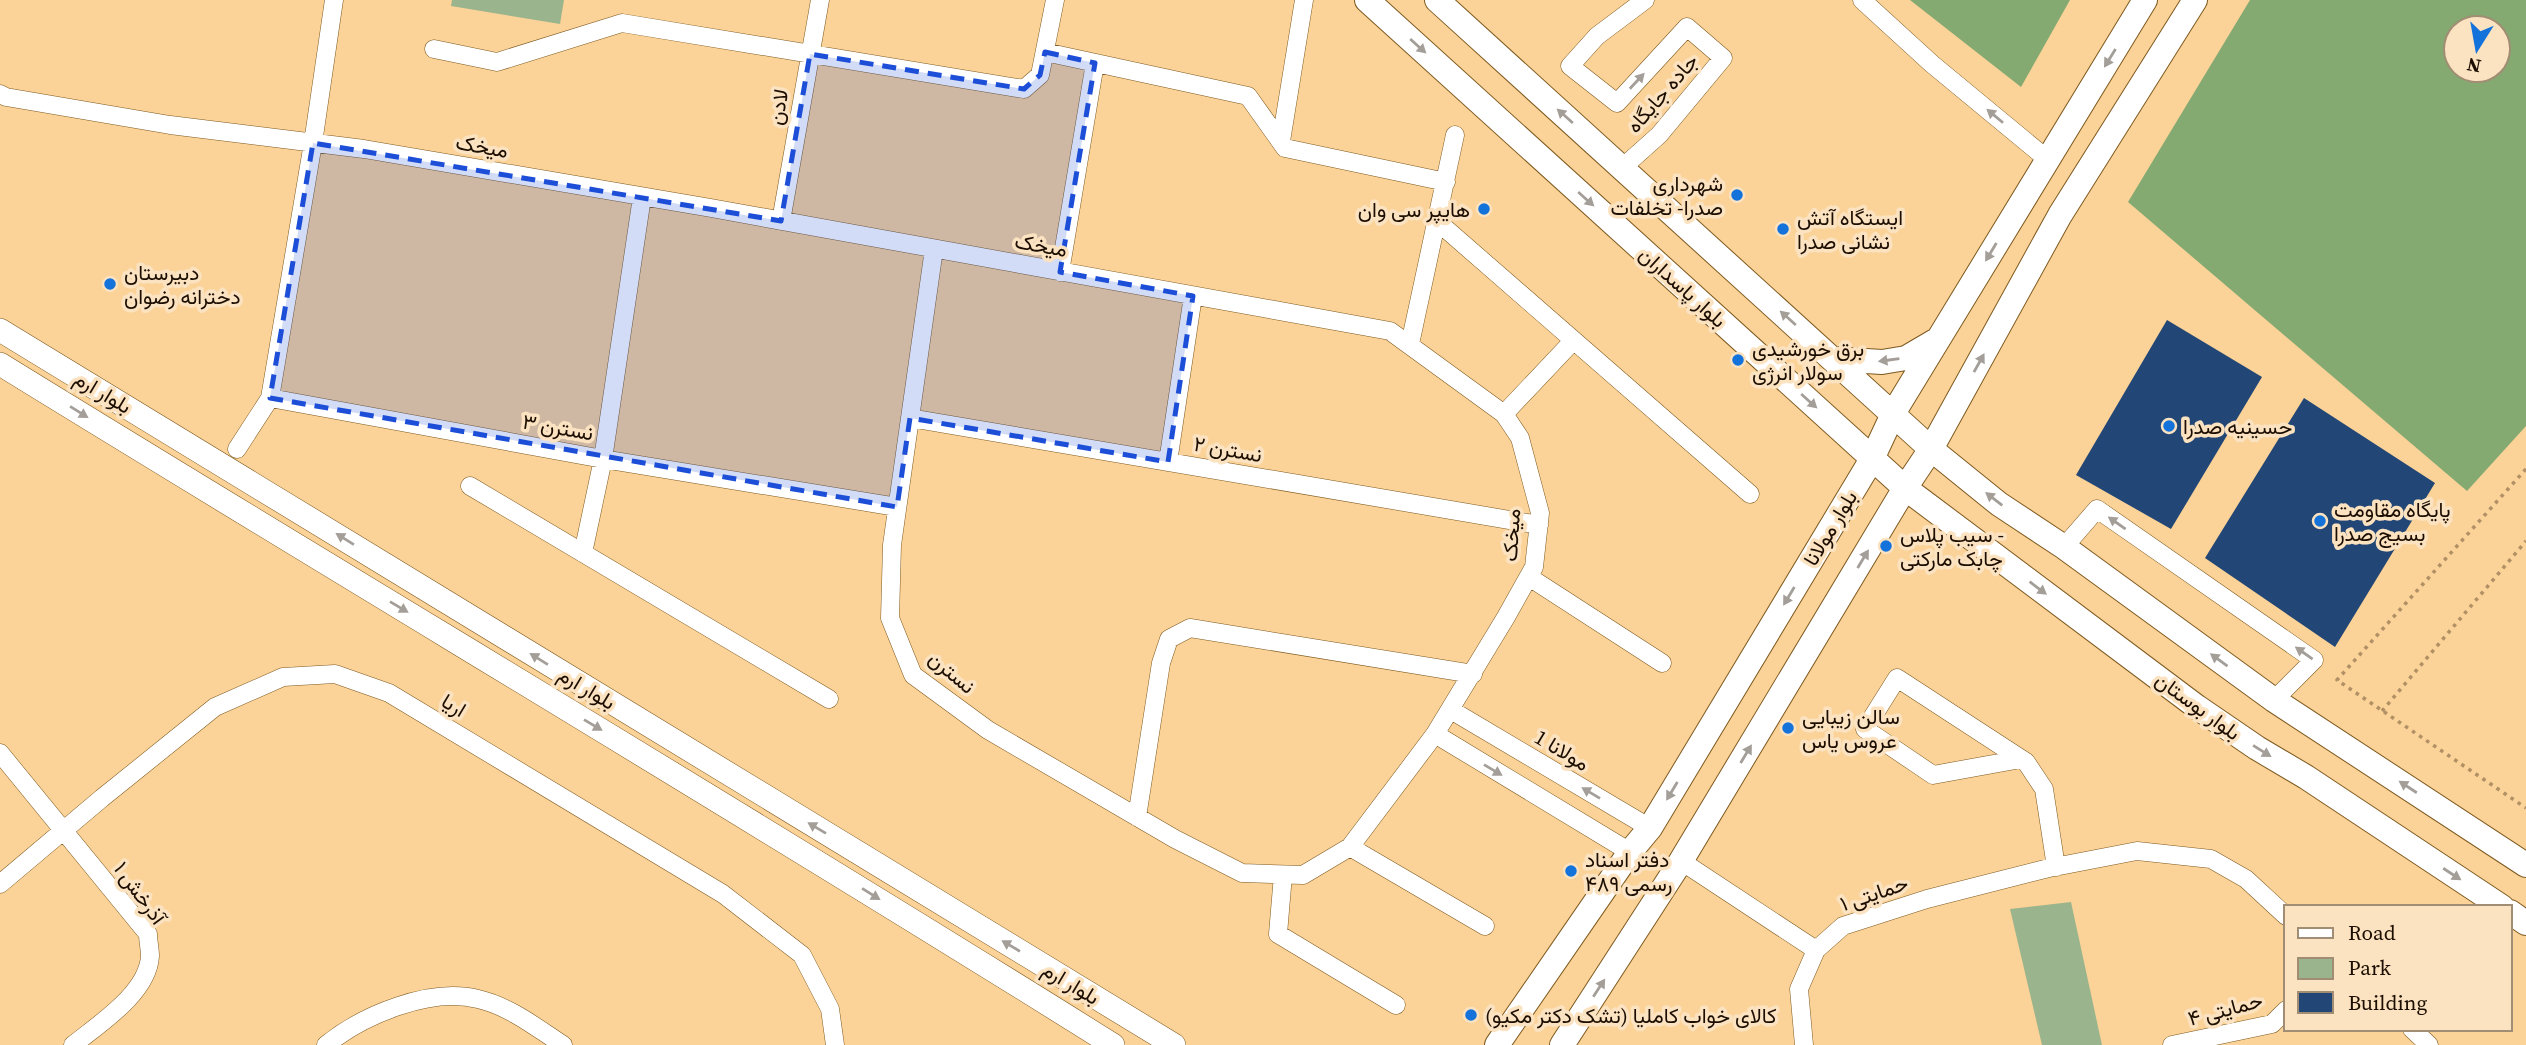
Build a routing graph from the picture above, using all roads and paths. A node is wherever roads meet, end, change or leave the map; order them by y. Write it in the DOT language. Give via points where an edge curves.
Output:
graph roads {
  1 [pos="334,0"];
  2 [pos="820,0"];
  3 [pos="1055,0"];
  4 [pos="1304,0"];
  5 [pos="1367,0"];
  6 [pos="1437,0"];
  7 [pos="1645,0"];
  8 [pos="1862,0"];
  9 [pos="2145,0"];
  10 [pos="2195,0"];
  11 [pos="434,49"];
  12 [pos="1045,52"];
  13 [pos="810,54"];
  14 [pos="1095,63"];
  15 [pos="0,94"];
  16 [pos="1455,135"];
  17 [pos="1280,141"];
  18 [pos="313,143"];
  19 [pos="2047,159"];
  20 [pos="1622,168"];
  21 [pos="1446,183"];
  22 [pos="642,197"];
  23 [pos="781,221"];
  24 [pos="1438,222"];
  25 [pos="934,249"];
  26 [pos="1060,272"];
  27 [pos="1192,296"];
  28 [pos="0,330"];
  29 [pos="1938,339"];
  30 [pos="1573,341"];
  31 [pos="1410,344"];
  32 [pos="1834,359"];
  33 [pos="51,360"];
  34 [pos="0,363"];
  35 [pos="36,386"];
  36 [pos="270,398"];
  37 [pos="1894,412"];
  38 [pos="1504,414"];
  39 [pos="910,418"];
  40 [pos="237,449"];
  41 [pos="1931,449"];
  42 [pos="603,458"];
  43 [pos="1872,459"];
  44 [pos="1168,462"];
  45 [pos="2526,469"];
  46 [pos="470,486"];
  47 [pos="1905,488"];
  48 [pos="1750,494"];
  49 [pos="897,507"];
  50 [pos="1539,525"];
  51 [pos="2526,541"];
  52 [pos="2064,547"];
  53 [pos="583,553"];
  54 [pos="1529,577"];
  55 [pos="1662,663"];
  56 [pos="1473,674"];
  57 [pos="829,699"];
  58 [pos="2274,700"];
  59 [pos="1451,710"];
  60 [pos="2382,711"];
  61 [pos="1435,734"];
  62 [pos="0,753"];
  63 [pos="2021,759"];
  64 [pos="2526,808"];
  65 [pos="1137,817"];
  66 [pos="1650,828"];
  67 [pos="63,831"];
  68 [pos="1350,847"];
  69 [pos="1630,852"];
  70 [pos="1681,861"];
  71 [pos="2526,865"];
  72 [pos="2053,867"];
  73 [pos="1283,875"];
  74 [pos="1303,875"];
  75 [pos="0,884"];
  76 [pos="2499,905"];
  77 [pos="2284,914"];
  78 [pos="1485,926"];
  79 [pos="1816,950"];
  80 [pos="1396,1005"];
  81 [pos="2284,1012"];
  82 [pos="2414,1031"];
  83 [pos="73,1045"];
  84 [pos="326,1045"];
  85 [pos="564,1045"];
  86 [pos="835,1045"];
  87 [pos="1113,1045"];
  88 [pos="1174,1045"];
  89 [pos="1497,1045"];
  90 [pos="1562,1045"];
  91 [pos="1804,1045"];
  92 [pos="2172,1045"];
  93 [pos="2429,1045"];
  1 -- 18 [label="street"];
  2 -- 13 [label="street, لادن"];
  3 -- 12 [label="street"];
  4 -- 17 [label="street"];
  5 -- 43 [label="main road, بلوار پاسداران, one-way"];
  20 -- 6 [label="main road, one-way"];
  7 -- 20 [label="street, جاده جایگاه, one-way" via="1597,36 1570,66 1617,103 1687,27 1723,58 1659,135"];
  19 -- 8 [label="street, one-way" via="1932,65"];
  9 -- 19 [label="main road, بلوار مولانا, one-way"];
  41 -- 10 [label="main road, بلوار مولانا, one-way" via="2060,215"];
  11 -- 13 [label="street" via="497,62 622,23"];
  12 -- 13 [label="street" via="1040,75 1024,89"];
  12 -- 14 [label="street"];
  13 -- 23 [label="street, لادن"];
  14 -- 17 [label="street" via="1248,96"];
  14 -- 26 [label="street"];
  15 -- 18 [label="street, میخک" via="170,125"];
  16 -- 21 [label="street"];
  17 -- 21 [label="street" via="1285,148"];
  18 -- 22 [label="street, میخک"];
  18 -- 36 [label="street"];
  19 -- 29 [label="main road, بلوار مولانا, one-way"];
  32 -- 20 [label="main road, one-way"];
  21 -- 24 [label="street"];
  22 -- 23 [label="street, میخک"];
  22 -- 42 [label="street"];
  23 -- 25 [label="street, میخک"];
  24 -- 30 [label="street"];
  24 -- 31 [label="street"];
  25 -- 26 [label="street, میخک"];
  25 -- 39 [label="street, نسترن"];
  26 -- 27 [label="street, میخک"];
  27 -- 31 [label="street, میخک" via="1390,331"];
  27 -- 44 [label="street"];
  28 -- 33 [label="street, بلوار ارم"];
  29 -- 32 [label="main road, one-way" via="1906,358 1882,362"];
  29 -- 37 [label="main road, بلوار مولانا"];
  30 -- 38 [label="street"];
  30 -- 48 [label="street"];
  31 -- 38 [label="street, میخک"];
  32 -- 37 [label="main road"];
  33 -- 35 [label="street"];
  88 -- 33 [label="street, بلوار ارم, one-way"];
  34 -- 35 [label="street, بلوار ارم"];
  35 -- 87 [label="street, بلوار ارم, one-way"];
  36 -- 40 [label="street"];
  36 -- 42 [label="street, نسترن ۳"];
  37 -- 41 [label="main road"];
  37 -- 43 [label="main road, بلوار مولانا"];
  38 -- 50 [label="street, میخک" via="1520,438 1540,513"];
  39 -- 44 [label="street, نسترن ۲"];
  39 -- 49 [label="street, نسترن"];
  41 -- 47 [label="main road, بلوار مولانا"];
  52 -- 41 [label="main road, one-way" via="1998,504"];
  42 -- 49 [label="street, نسترن ۳"];
  42 -- 53 [label="street"];
  43 -- 47 [label="main road, بلوار پاسداران"];
  43 -- 66 [label="main road, بلوار مولانا, one-way"];
  44 -- 50 [label="street, نسترن ۲"];
  45 -- 60 [label="path" via="2337,680"];
  46 -- 53 [label="street"];
  70 -- 47 [label="main road, بلوار مولانا, one-way"];
  47 -- 76 [label="main road, بلوار بوستان, one-way" via="2197,707"];
  49 -- 65 [label="street, نسترن" via="890,618 913,675 988,730"];
  50 -- 54 [label="street, میخک"];
  51 -- 60 [label="path"];
  58 -- 52 [label="main road, one-way"];
  58 -- 52 [label="street, one-way" via="2314,660 2097,509"];
  53 -- 57 [label="street"];
  54 -- 55 [label="street"];
  54 -- 56 [label="street, میخک"];
  56 -- 59 [label="street, میخک"];
  56 -- 65 [label="street" via="1190,628 1169,639 1161,663"];
  71 -- 58 [label="main road, one-way"];
  59 -- 61 [label="street, میخک"];
  66 -- 59 [label="street, مولانا 1, one-way"];
  60 -- 64 [label="path"];
  61 -- 68 [label="street, میخک"];
  61 -- 69 [label="street, one-way"];
  62 -- 67 [label="street, آذرخش ۱"];
  63 -- 63 [label="street" via="1897,678 1865,729 1933,775"];
  63 -- 72 [label="street" via="2043,789"];
  65 -- 73 [label="street, نسترن" via="1242,873"];
  66 -- 69 [label="main road, بلوار مولانا"];
  67 -- 75 [label="street, اریا"];
  67 -- 83 [label="street, آذرخش ۱" via="148,934 150,958 141,983"];
  67 -- 86 [label="street, اریا" via="215,707 283,677 335,674 389,693 723,894 802,955 830,1009"];
  68 -- 74 [label="street, میخک"];
  68 -- 78 [label="street"];
  69 -- 89 [label="main road, بلوار مولانا"];
  70 -- 79 [label="street"];
  90 -- 70 [label="main road, بلوار مولانا, one-way"];
  72 -- 77 [label="street, حمایتی ۱" via="2137,851 2211,859 2246,879"];
  72 -- 79 [label="street, حمایتی ۱" via="1843,926"];
  73 -- 74 [label="street, نسترن"];
  73 -- 80 [label="street" via="1278,934"];
  79 -- 91 [label="street, حمایتی ۱" via="1799,989"];
  81 -- 92 [label="street, حمایتی ۴" via="2272,1024"];
  82 -- 93 [label="street"];
  84 -- 85 [label="street" via="388,1009 431,997 477,998 515,1014"];
}
